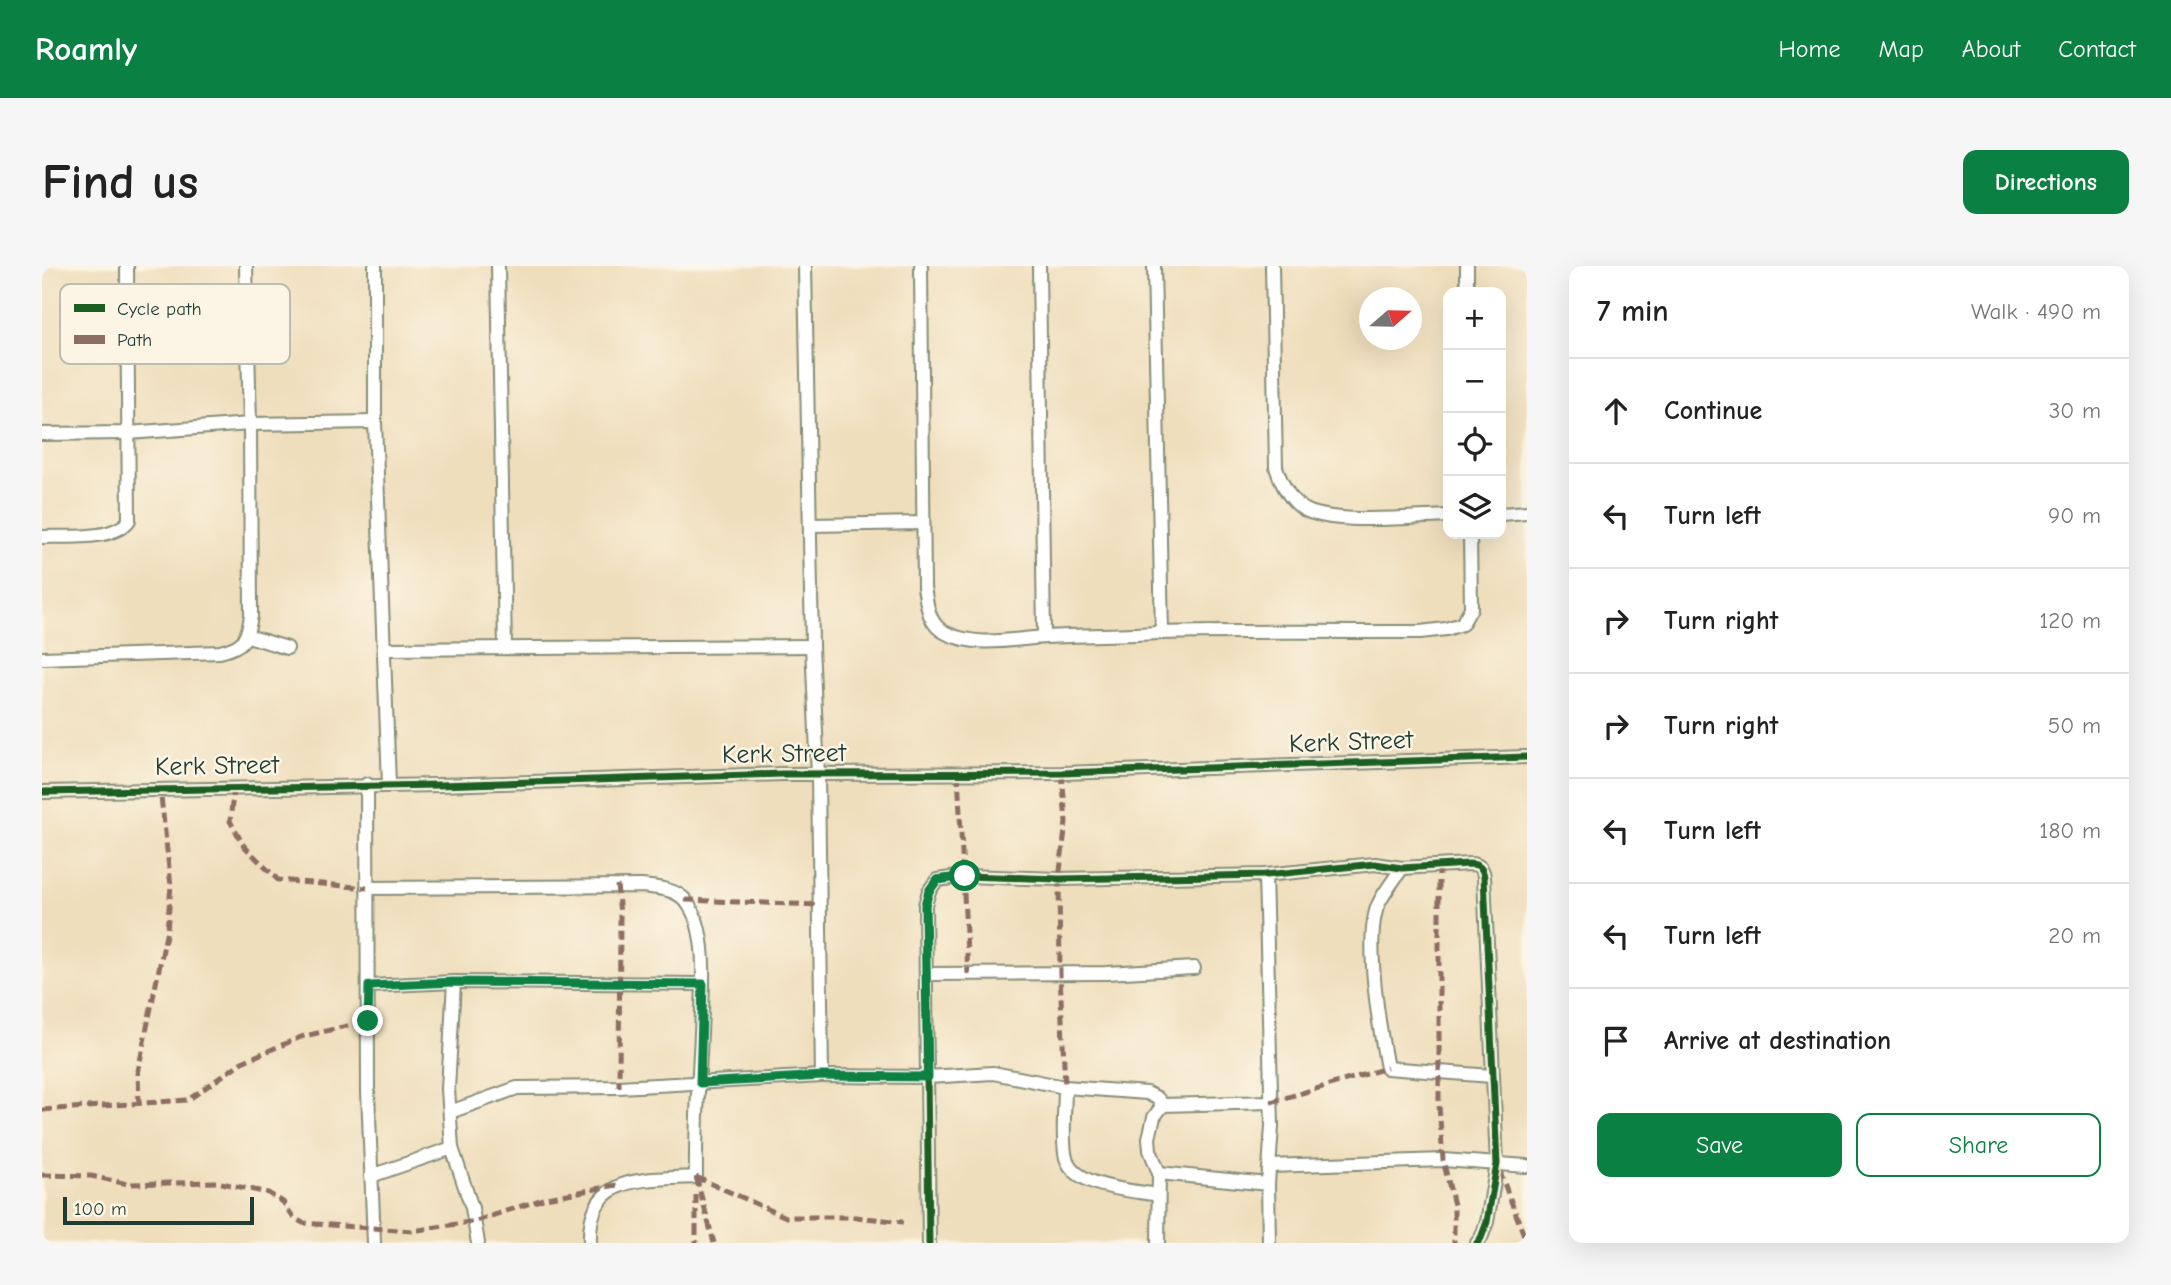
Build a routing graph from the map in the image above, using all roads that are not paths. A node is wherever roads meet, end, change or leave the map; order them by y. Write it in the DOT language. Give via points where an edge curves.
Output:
graph roads {
  1 [pos="127,266"];
  2 [pos="246,266"];
  3 [pos="375,266"];
  4 [pos="498,266"];
  5 [pos="806,266"];
  6 [pos="921,266"];
  7 [pos="1039,266"];
  8 [pos="1154,266"];
  9 [pos="1272,266"];
  10 [pos="1466,266"];
  11 [pos="127,284"];
  12 [pos="246,284"];
  13 [pos="1467,287"];
  14 [pos="128,364"];
  15 [pos="248,364"];
  16 [pos="375,422"];
  17 [pos="250,424"];
  18 [pos="42,433"];
  19 [pos="128,433"];
  20 [pos="1527,512"];
  21 [pos="1506,514"];
  22 [pos="1443,516"];
  23 [pos="923,523"];
  24 [pos="811,525"];
  25 [pos="42,537"];
  26 [pos="1469,539"];
  27 [pos="1162,633"];
  28 [pos="248,636"];
  29 [pos="1044,637"];
  30 [pos="812,646"];
  31 [pos="286,648"];
  32 [pos="505,648"];
  33 [pos="384,649"];
  34 [pos="42,658"];
  35 [pos="1527,757"];
  36 [pos="818,774"];
  37 [pos="367,784"];
  38 [pos="390,784"];
  39 [pos="42,792"];
  40 [pos="1402,868"];
  41 [pos="1265,875"];
  42 [pos="367,888"];
  43 [pos="1194,968"];
  44 [pos="926,974"];
  45 [pos="454,982"];
  46 [pos="703,984"];
  47 [pos="369,986"];
  48 [pos="822,1076"];
  49 [pos="1492,1076"];
  50 [pos="928,1077"];
  51 [pos="700,1083"];
  52 [pos="1065,1087"];
  53 [pos="1270,1102"];
  54 [pos="1163,1105"];
  55 [pos="450,1112"];
  56 [pos="452,1148"];
  57 [pos="1497,1164"];
  58 [pos="1270,1166"];
  59 [pos="1527,1166"];
  60 [pos="1159,1173"];
  61 [pos="371,1177"];
  62 [pos="1268,1184"];
  63 [pos="1158,1195"];
  64 [pos="374,1243"];
  65 [pos="478,1243"];
  66 [pos="590,1243"];
  67 [pos="929,1243"];
  68 [pos="1158,1243"];
  69 [pos="1269,1243"];
  70 [pos="1477,1243"];
  1 -- 11 [label="street"];
  2 -- 12 [label="street"];
  3 -- 16 [label="street"];
  4 -- 32 [label="street"];
  5 -- 24 [label="street"];
  6 -- 23 [label="street"];
  7 -- 29 [label="street"];
  8 -- 27 [label="street"];
  9 -- 22 [label="street" via="1276,467 1292,500 1317,514 1342,518"];
  10 -- 13 [label="street"];
  14 -- 19 [label="street"];
  15 -- 17 [label="street"];
  16 -- 17 [label="street"];
  16 -- 33 [label="street"];
  17 -- 19 [label="street"];
  17 -- 28 [label="street"];
  18 -- 19 [label="street"];
  19 -- 25 [label="street" via="130,515 126,525 105,534"];
  20 -- 21 [label="street"];
  23 -- 24 [label="street"];
  23 -- 29 [label="street" via="924,587 934,625 965,640"];
  24 -- 30 [label="street"];
  26 -- 27 [label="street" via="1471,608 1462,624 1454,627 1420,632"];
  27 -- 29 [label="street"];
  28 -- 31 [label="street"];
  28 -- 34 [label="street" via="236,648 220,652"];
  30 -- 32 [label="street"];
  30 -- 36 [label="street"];
  32 -- 33 [label="street"];
  33 -- 38 [label="street"];
  35 -- 36 [label="street, Kerk Street" via="1062,773"];
  36 -- 38 [label="street, Kerk Street"];
  36 -- 48 [label="street"];
  37 -- 38 [label="street, Kerk Street"];
  37 -- 39 [label="street, Kerk Street"];
  37 -- 42 [label="street"];
  40 -- 41 [label="street" via="1374,864"];
  40 -- 49 [label="street" via="1469,864 1482,869"];
  40 -- 49 [label="street" via="1377,907 1375,924 1373,960 1387,1068"];
  41 -- 44 [label="street" via="944,877 929,891 925,905"];
  41 -- 53 [label="street"];
  42 -- 46 [label="street" via="641,886 674,892 696,918"];
  42 -- 47 [label="street"];
  43 -- 44 [label="street"];
  44 -- 50 [label="street"];
  45 -- 46 [label="street"];
  45 -- 47 [label="street"];
  45 -- 55 [label="street"];
  46 -- 51 [label="street"];
  47 -- 61 [label="street"];
  48 -- 50 [label="street"];
  48 -- 51 [label="street"];
  49 -- 57 [label="street"];
  50 -- 52 [label="street" via="993,1073"];
  50 -- 67 [label="street"];
  51 -- 55 [label="street" via="517,1087"];
  51 -- 66 [label="street" via="695,1177 617,1185 598,1202 591,1216"];
  52 -- 54 [label="street" via="1147,1093"];
  52 -- 63 [label="street" via="1065,1153 1075,1173 1091,1182"];
  53 -- 54 [label="street"];
  53 -- 58 [label="street"];
  54 -- 60 [label="street" via="1154,1117 1149,1138"];
  55 -- 56 [label="street"];
  56 -- 61 [label="street"];
  56 -- 65 [label="street"];
  57 -- 58 [label="street" via="1443,1160"];
  57 -- 59 [label="street"];
  57 -- 70 [label="street" via="1487,1222"];
  58 -- 62 [label="street"];
  60 -- 62 [label="street"];
  60 -- 63 [label="street"];
  61 -- 64 [label="street"];
  62 -- 69 [label="street"];
  63 -- 68 [label="street"];
}
